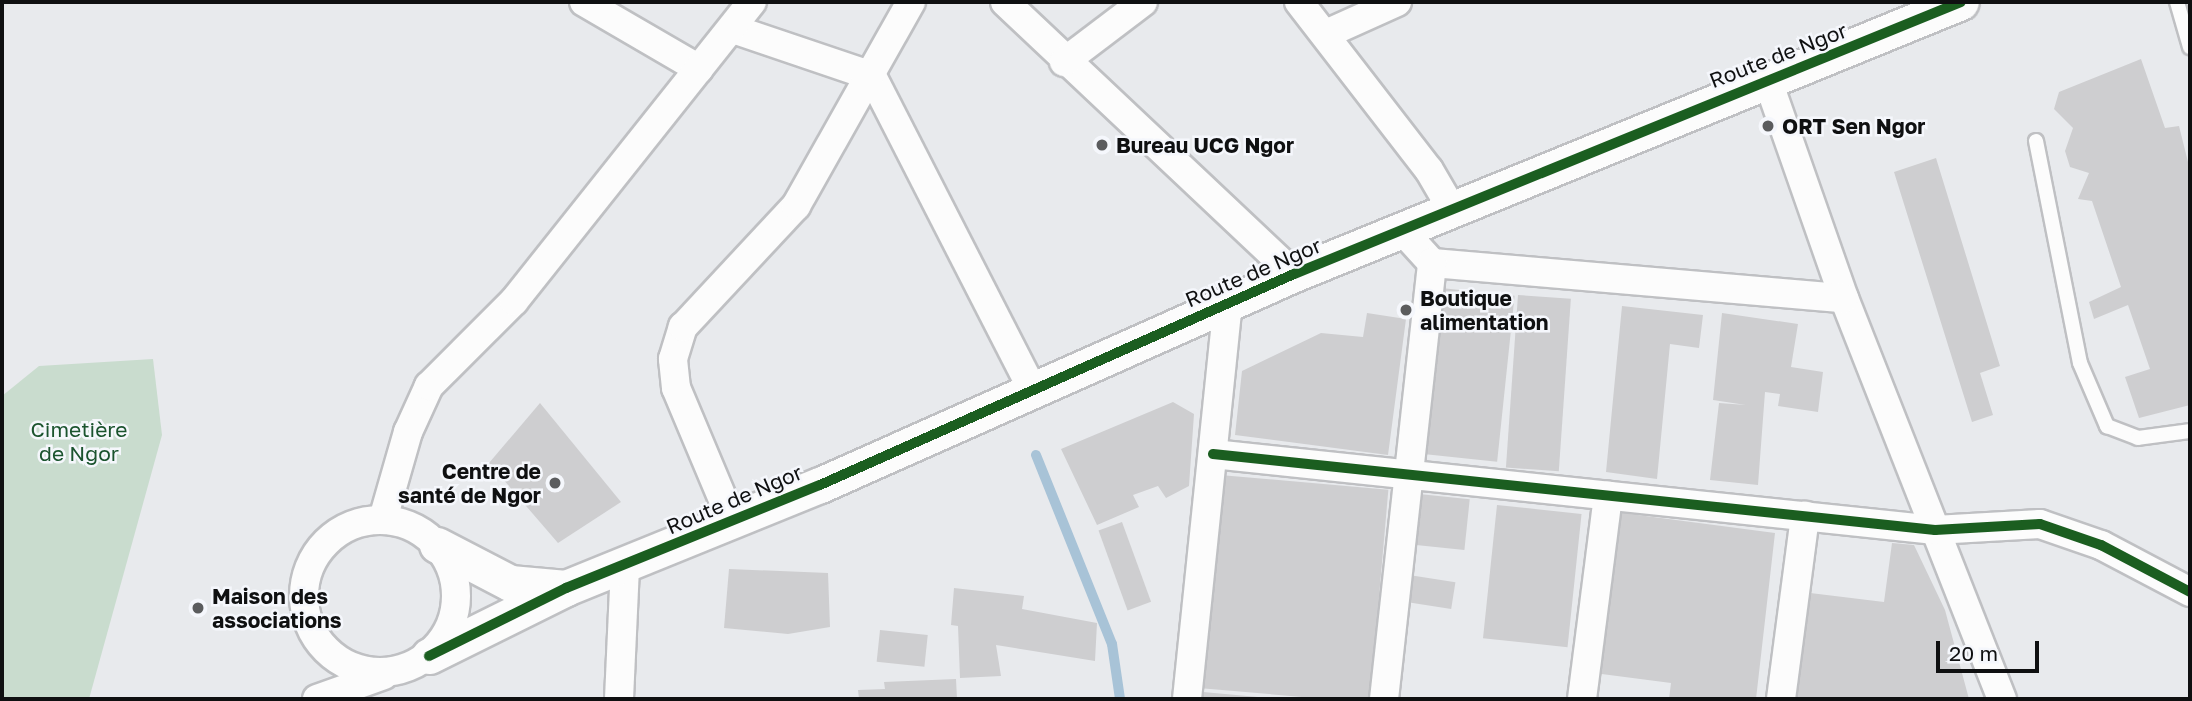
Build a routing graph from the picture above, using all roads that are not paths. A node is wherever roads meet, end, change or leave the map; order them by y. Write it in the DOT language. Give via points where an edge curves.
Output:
graph roads {
  1 [pos="584,2"];
  2 [pos="752,2"];
  3 [pos="911,2"];
  4 [pos="1005,2"];
  5 [pos="1143,2"];
  6 [pos="1298,2"];
  7 [pos="1397,2"];
  8 [pos="1961,2"];
  9 [pos="2177,2"];
  10 [pos="733,29"];
  11 [pos="1326,34"];
  12 [pos="2190,47"];
  13 [pos="1064,62"];
  14 [pos="699,69"];
  15 [pos="872,76"];
  16 [pos="1768,81"];
  17 [pos="2036,141"];
  18 [pos="1453,211"];
  19 [pos="1402,230"];
  20 [pos="1432,263"];
  21 [pos="1294,274"];
  22 [pos="1844,298"];
  23 [pos="1228,303"];
  24 [pos="1032,389"];
  25 [pos="2190,431"];
  26 [pos="1213,454"];
  27 [pos="1408,475"];
  28 [pos="1608,496"];
  29 [pos="1805,516"];
  30 [pos="383,519"];
  31 [pos="732,522"];
  32 [pos="1935,530"];
  33 [pos="437,545"];
  34 [pos="625,566"];
  35 [pos="566,588"];
  36 [pos="2190,592"];
  37 [pos="317,640"];
  38 [pos="414,664"];
  39 [pos="351,692"];
  40 [pos="317,699"];
  41 [pos="619,699"];
  42 [pos="1187,699"];
  43 [pos="1384,699"];
  44 [pos="1582,699"];
  45 [pos="1781,699"];
  46 [pos="2002,699"];
  1 -- 14 [label="street"];
  2 -- 10 [label="street"];
  3 -- 15 [label="street"];
  4 -- 13 [label="street"];
  5 -- 13 [label="street"];
  6 -- 11 [label="street"];
  7 -- 11 [label="street"];
  8 -- 16 [label="street, Route de Ngor"];
  9 -- 12 [label="lane"];
  10 -- 14 [label="street"];
  10 -- 15 [label="street"];
  11 -- 18 [label="street"];
  13 -- 21 [label="street"];
  14 -- 30 [label="street" via="514,301 429,386 408,432"];
  15 -- 24 [label="street"];
  15 -- 31 [label="street" via="796,206 683,327 673,359 677,388"];
  16 -- 18 [label="street, Route de Ngor"];
  16 -- 22 [label="street"];
  17 -- 25 [label="lane" via="2080,363 2107,426 2138,438"];
  18 -- 19 [label="street, Route de Ngor"];
  19 -- 20 [label="street"];
  19 -- 21 [label="street, Route de Ngor"];
  20 -- 22 [label="street"];
  20 -- 27 [label="street"];
  21 -- 23 [label="street, Route de Ngor"];
  22 -- 32 [label="street"];
  23 -- 24 [label="street, Route de Ngor"];
  23 -- 26 [label="street"];
  24 -- 31 [label="street, Route de Ngor"];
  26 -- 27 [label="street"];
  26 -- 42 [label="street"];
  27 -- 28 [label="street"];
  27 -- 43 [label="street"];
  28 -- 29 [label="street"];
  28 -- 44 [label="street"];
  29 -- 32 [label="street"];
  29 -- 45 [label="street"];
  30 -- 33 [label="street" via="413,527"];
  30 -- 37 [label="street" via="334,534 317,554 304,603"];
  31 -- 34 [label="street, Route de Ngor"];
  32 -- 36 [label="street" via="2040,524 2101,545"];
  32 -- 46 [label="street"];
  33 -- 35 [label="street" via="510,583"];
  33 -- 38 [label="street" via="457,590 445,637"];
  34 -- 35 [label="street, Route de Ngor"];
  34 -- 41 [label="street"];
  35 -- 38 [label="street, Route de Ngor"];
  37 -- 38 [label="street" via="340,662 368,673"];
  37 -- 39 [label="street"];
  38 -- 39 [label="street"];
  39 -- 40 [label="street"];
}
